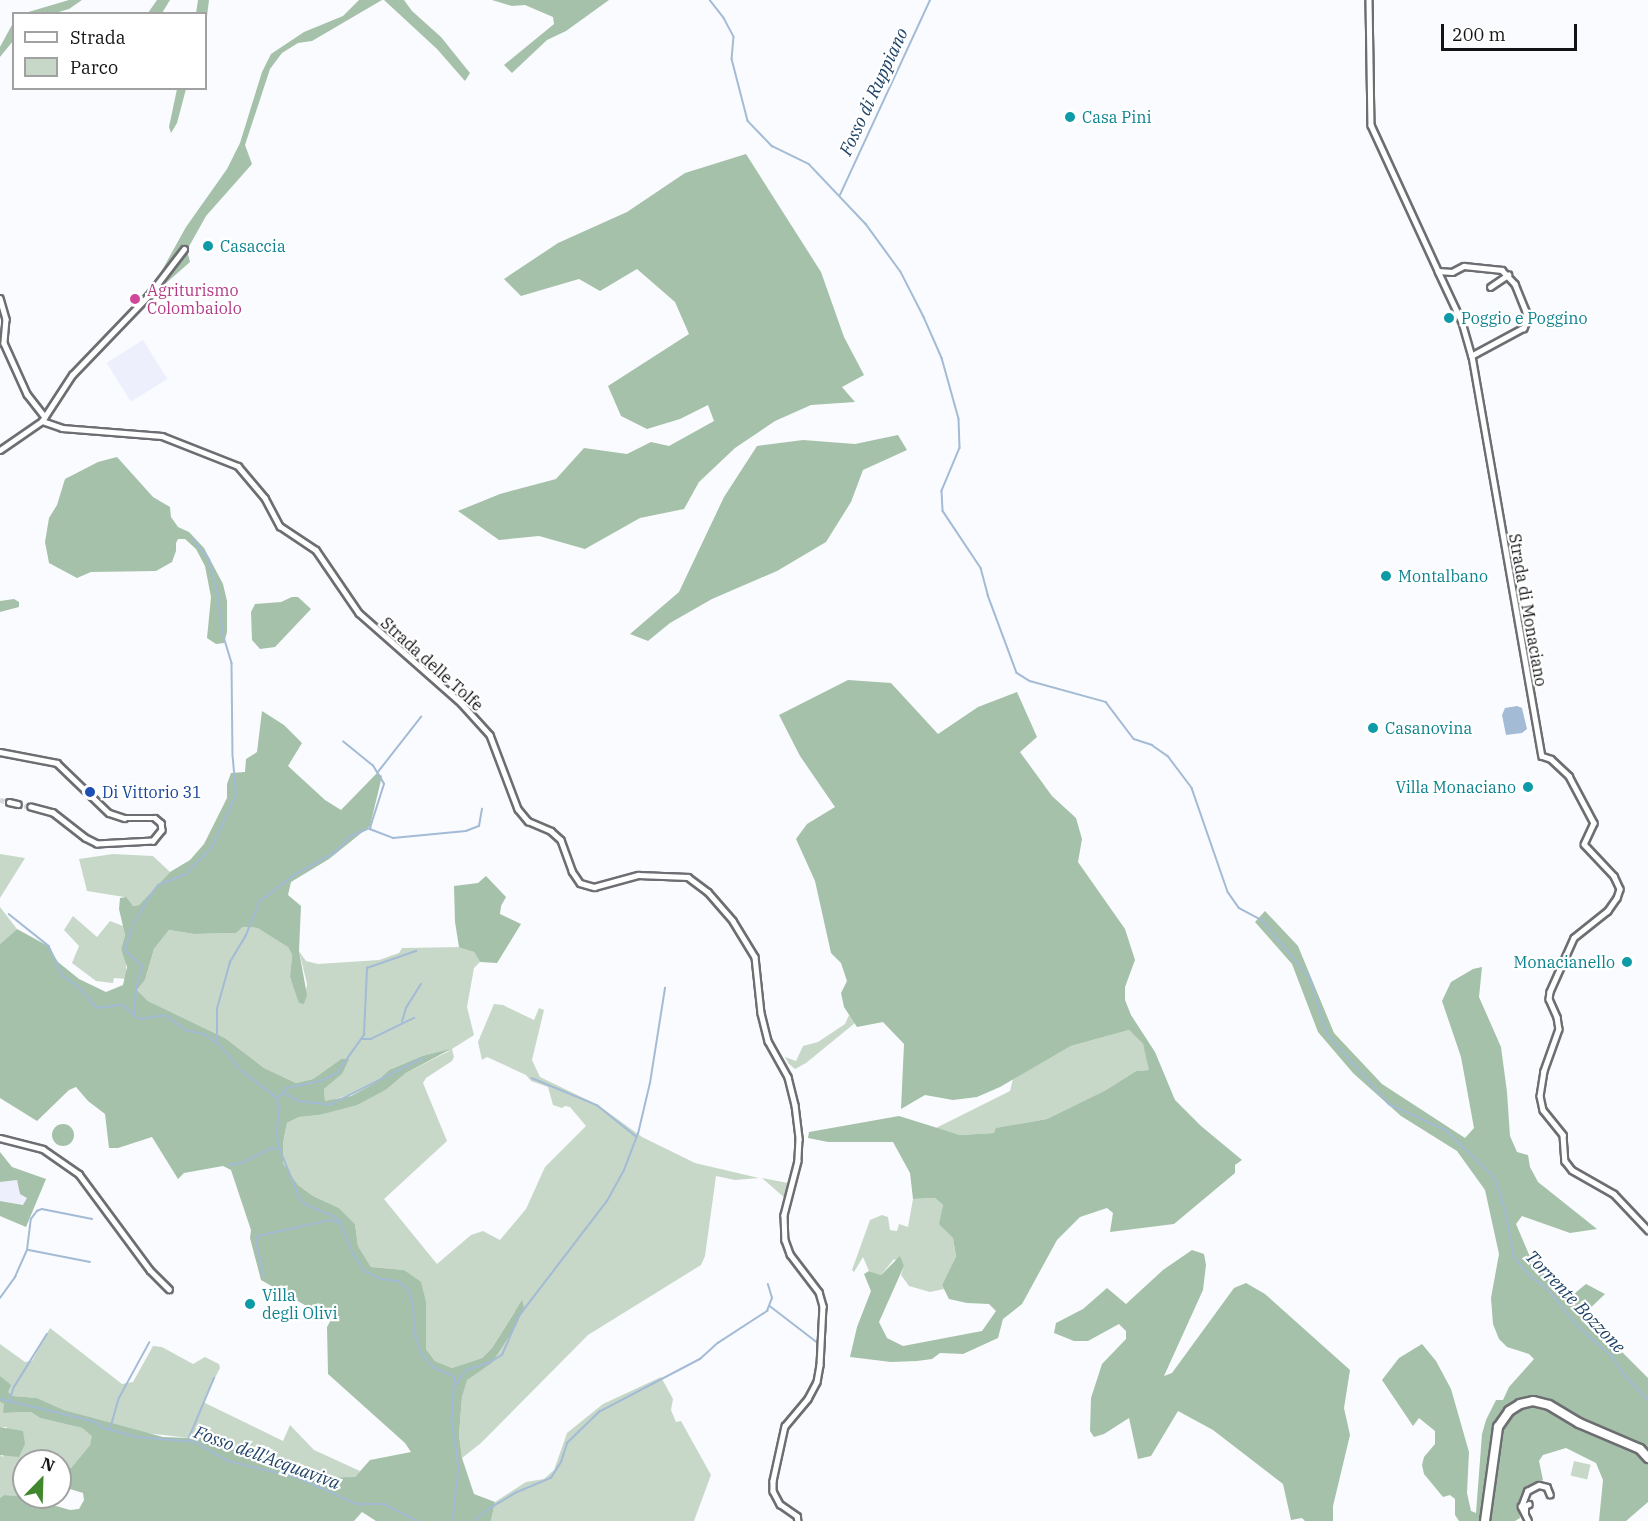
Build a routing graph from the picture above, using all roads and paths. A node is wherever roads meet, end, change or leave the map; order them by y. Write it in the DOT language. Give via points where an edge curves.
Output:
graph roads {
  1 [pos="1369,0"];
  2 [pos="184,249"];
  3 [pos="1438,271"];
  4 [pos="1508,274"];
  5 [pos="1490,287"];
  6 [pos="0,298"];
  7 [pos="1472,356"];
  8 [pos="43,419"];
  9 [pos="0,450"];
  10 [pos="0,752"];
  11 [pos="9,802"];
  12 [pos="18,804"];
  13 [pos="31,807"];
  14 [pos="0,1138"];
  15 [pos="1648,1230"];
  16 [pos="169,1289"];
  17 [pos="1648,1458"];
  18 [pos="1550,1494"];
  19 [pos="1529,1504"];
  20 [pos="798,1521"];
  21 [pos="1485,1521"];
  22 [pos="1528,1521"];
  1 -- 3 [label="street" via="1371,125"];
  2 -- 8 [label="street" via="148,296 72,375"];
  3 -- 4 [label="street" via="1479,266"];
  3 -- 7 [label="street" via="1462,322"];
  4 -- 5 [label="street"];
  4 -- 7 [label="street" via="1522,297 1526,325"];
  6 -- 8 [label="street" via="6,319 4,343"];
  7 -- 15 [label="street, Strada di Monaciano" via="1542,756 1569,776 1594,823 1584,844 1614,876 1620,889 1608,910 1574,938 1550,992 1548,999 1559,1029 1540,1085 1541,1104 1563,1136 1565,1161 1572,1170 1614,1194"];
  8 -- 9 [label="street"];
  8 -- 20 [label="street, Strada delle Tolfe" via="62,428 162,436 238,466 265,498 280,526 316,550 359,613 461,703 490,735 518,809 528,821 559,837 580,883 594,887 644,874 688,877 708,892 733,921 755,957 768,1041 788,1077 795,1105 798,1161 784,1215 785,1240 790,1254 819,1292 823,1306 817,1382 785,1426 773,1481 780,1504"];
  10 -- 13 [label="street" via="57,763 109,813 124,818 155,818 163,828 153,842 97,844 53,813"];
  11 -- 12 [label="street"];
  14 -- 16 [label="street" via="43,1149 79,1174 150,1270"];
  17 -- 21 [label="main road" via="1640,1449 1576,1422 1549,1405 1533,1401 1520,1404 1509,1411 1498,1427"];
  18 -- 22 [label="street" via="1539,1485 1527,1491 1521,1507"];
  19 -- 22 [label="street" via="1524,1508"];
}
